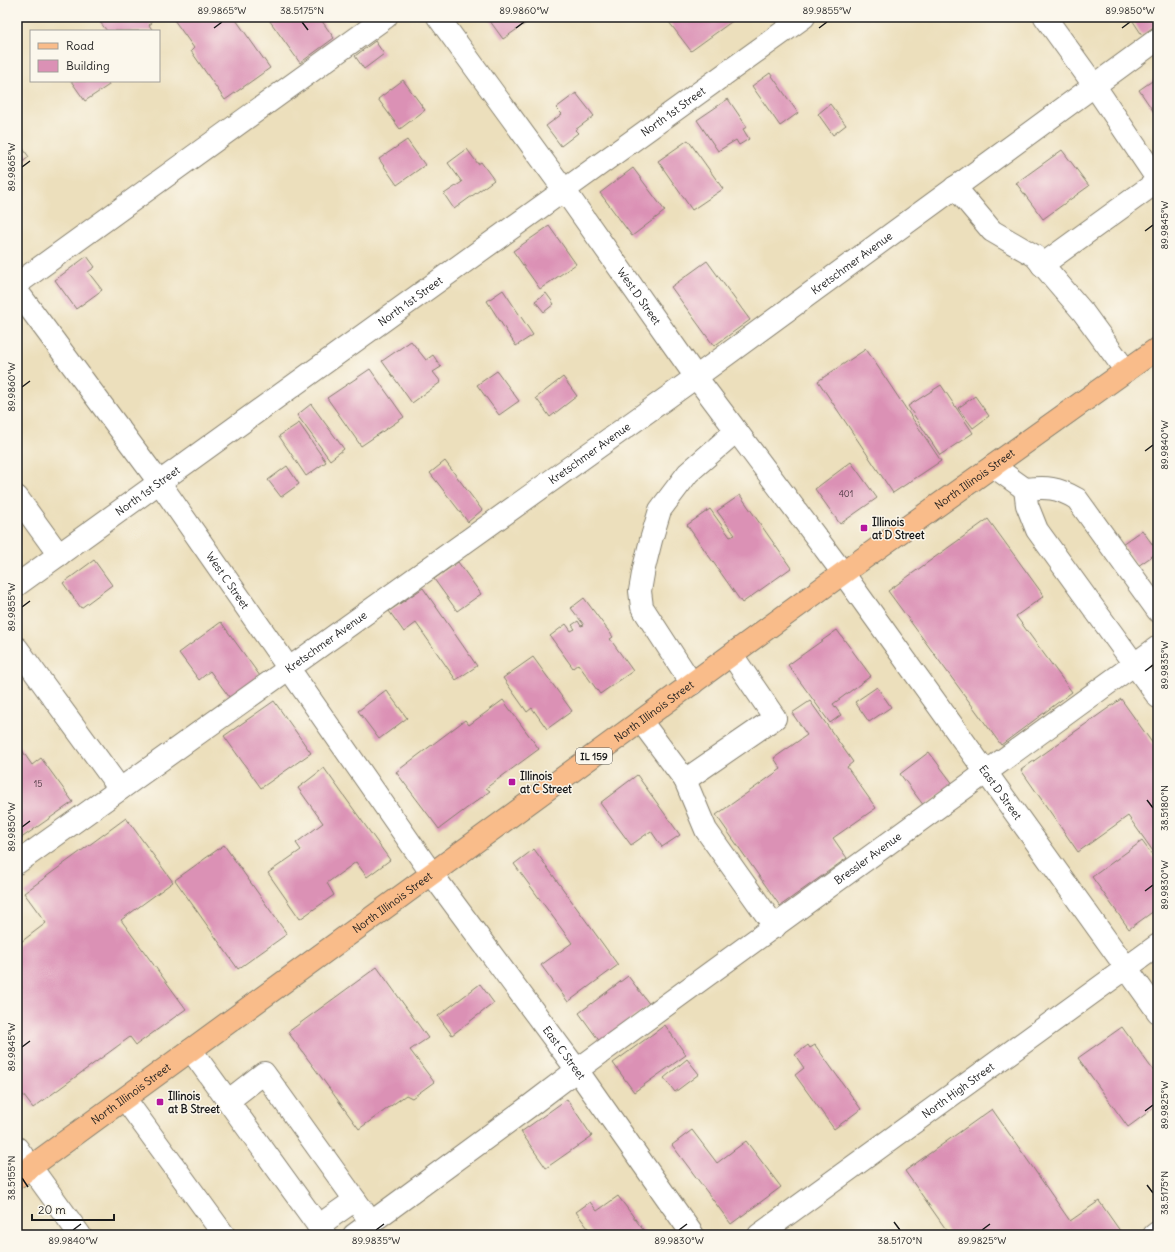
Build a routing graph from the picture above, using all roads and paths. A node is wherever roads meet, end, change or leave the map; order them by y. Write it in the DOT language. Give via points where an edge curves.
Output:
graph roads {
  1 [pos="386,17"];
  2 [pos="438,17"];
  3 [pos="804,17"];
  4 [pos="1045,17"];
  5 [pos="1158,39"];
  6 [pos="1094,85"];
  7 [pos="1158,181"];
  8 [pos="955,187"];
  9 [pos="565,191"];
  10 [pos="1042,264"];
  11 [pos="17,284"];
  12 [pos="17,291"];
  13 [pos="1158,348"];
  14 [pos="1126,371"];
  15 [pos="696,377"];
  16 [pos="736,431"];
  17 [pos="993,466"];
  18 [pos="159,482"];
  19 [pos="1025,489"];
  20 [pos="17,497"];
  21 [pos="58,555"];
  22 [pos="842,573"];
  23 [pos="17,585"];
  24 [pos="1158,611"];
  25 [pos="1158,647"];
  26 [pos="17,648"];
  27 [pos="732,655"];
  28 [pos="1134,665"];
  29 [pos="289,669"];
  30 [pos="692,684"];
  31 [pos="1158,697"];
  32 [pos="641,721"];
  33 [pos="986,773"];
  34 [pos="685,780"];
  35 [pos="120,789"];
  36 [pos="17,863"];
  37 [pos="432,874"];
  38 [pos="775,926"];
  39 [pos="1158,945"];
  40 [pos="1127,968"];
  41 [pos="1158,1012"];
  42 [pos="191,1050"];
  43 [pos="577,1070"];
  44 [pos="125,1099"];
  45 [pos="228,1101"];
  46 [pos="17,1148"];
  47 [pos="24,1172"];
  48 [pos="355,1200"];
  49 [pos="371,1222"];
  50 [pos="321,1230"];
  51 [pos="1158,1232"];
  52 [pos="80,1235"];
  53 [pos="224,1235"];
  54 [pos="354,1235"];
  55 [pos="693,1235"];
  56 [pos="759,1235"];
  57 [pos="1154,1235"];
  1 -- 11 [label="street"];
  2 -- 9 [label="street, West D Street"];
  3 -- 9 [label="street, North 1st Street"];
  4 -- 6 [label="street"];
  5 -- 6 [label="street, Kretschmer Avenue"];
  6 -- 7 [label="street"];
  6 -- 8 [label="street, Kretschmer Avenue"];
  7 -- 10 [label="street"];
  8 -- 10 [label="street" via="992,231 1035,256"];
  8 -- 15 [label="street, Kretschmer Avenue"];
  9 -- 15 [label="street, West D Street"];
  9 -- 18 [label="street, North 1st Street"];
  10 -- 14 [label="street" via="1083,312"];
  12 -- 18 [label="street, West C Street"];
  13 -- 14 [label="main road, North Illinois Street / IL 159"];
  14 -- 17 [label="main road, North Illinois Street / IL 159"];
  15 -- 16 [label="street, West D Street"];
  15 -- 29 [label="street, Kretschmer Avenue"];
  16 -- 22 [label="street, West D Street"];
  16 -- 30 [label="street" via="688,473 660,510 644,568 640,592 642,607"];
  17 -- 19 [label="street"];
  17 -- 22 [label="main road, North Illinois Street / IL 159"];
  18 -- 21 [label="street, North 1st Street"];
  18 -- 29 [label="street, West C Street"];
  19 -- 24 [label="street" via="1044,487 1064,491 1077,499"];
  19 -- 28 [label="street" via="1027,505 1037,530"];
  20 -- 21 [label="street"];
  21 -- 23 [label="street, North 1st Street"];
  22 -- 27 [label="main road, North Illinois Street / IL 159"];
  22 -- 33 [label="street, East D Street"];
  25 -- 28 [label="street, Bressler Avenue"];
  26 -- 35 [label="street"];
  27 -- 30 [label="main road, North Illinois Street / IL 159"];
  27 -- 34 [label="street" via="775,718"];
  28 -- 31 [label="street"];
  28 -- 33 [label="street, Bressler Avenue"];
  29 -- 35 [label="street, Kretschmer Avenue"];
  29 -- 37 [label="street, West C Street"];
  30 -- 32 [label="main road, North Illinois Street / IL 159"];
  32 -- 34 [label="street"];
  32 -- 37 [label="main road, North Illinois Street / IL 159"];
  33 -- 38 [label="street, Bressler Avenue"];
  33 -- 40 [label="street, East D Street"];
  34 -- 38 [label="street" via="706,830"];
  35 -- 36 [label="street, Kretschmer Avenue"];
  37 -- 42 [label="main road, North Illinois Street / IL 159"];
  37 -- 43 [label="street, East C Street"];
  38 -- 43 [label="street, Bressler Avenue"];
  39 -- 40 [label="street, North High Street"];
  40 -- 41 [label="street, East D Street"];
  40 -- 56 [label="street, North High Street"];
  42 -- 44 [label="main road, North Illinois Street / IL 159"];
  42 -- 45 [label="street"];
  43 -- 49 [label="street, Bressler Avenue"];
  43 -- 55 [label="street, East C Street"];
  44 -- 47 [label="main road, North Illinois Street / IL 159"];
  44 -- 53 [label="street"];
  45 -- 48 [label="street" via="264,1073"];
  45 -- 50 [label="street"];
  46 -- 47 [label="street"];
  47 -- 52 [label="street"];
  48 -- 49 [label="street"];
  48 -- 50 [label="street"];
  49 -- 54 [label="street, Bressler Avenue"];
  51 -- 57 [label="street"];
}
